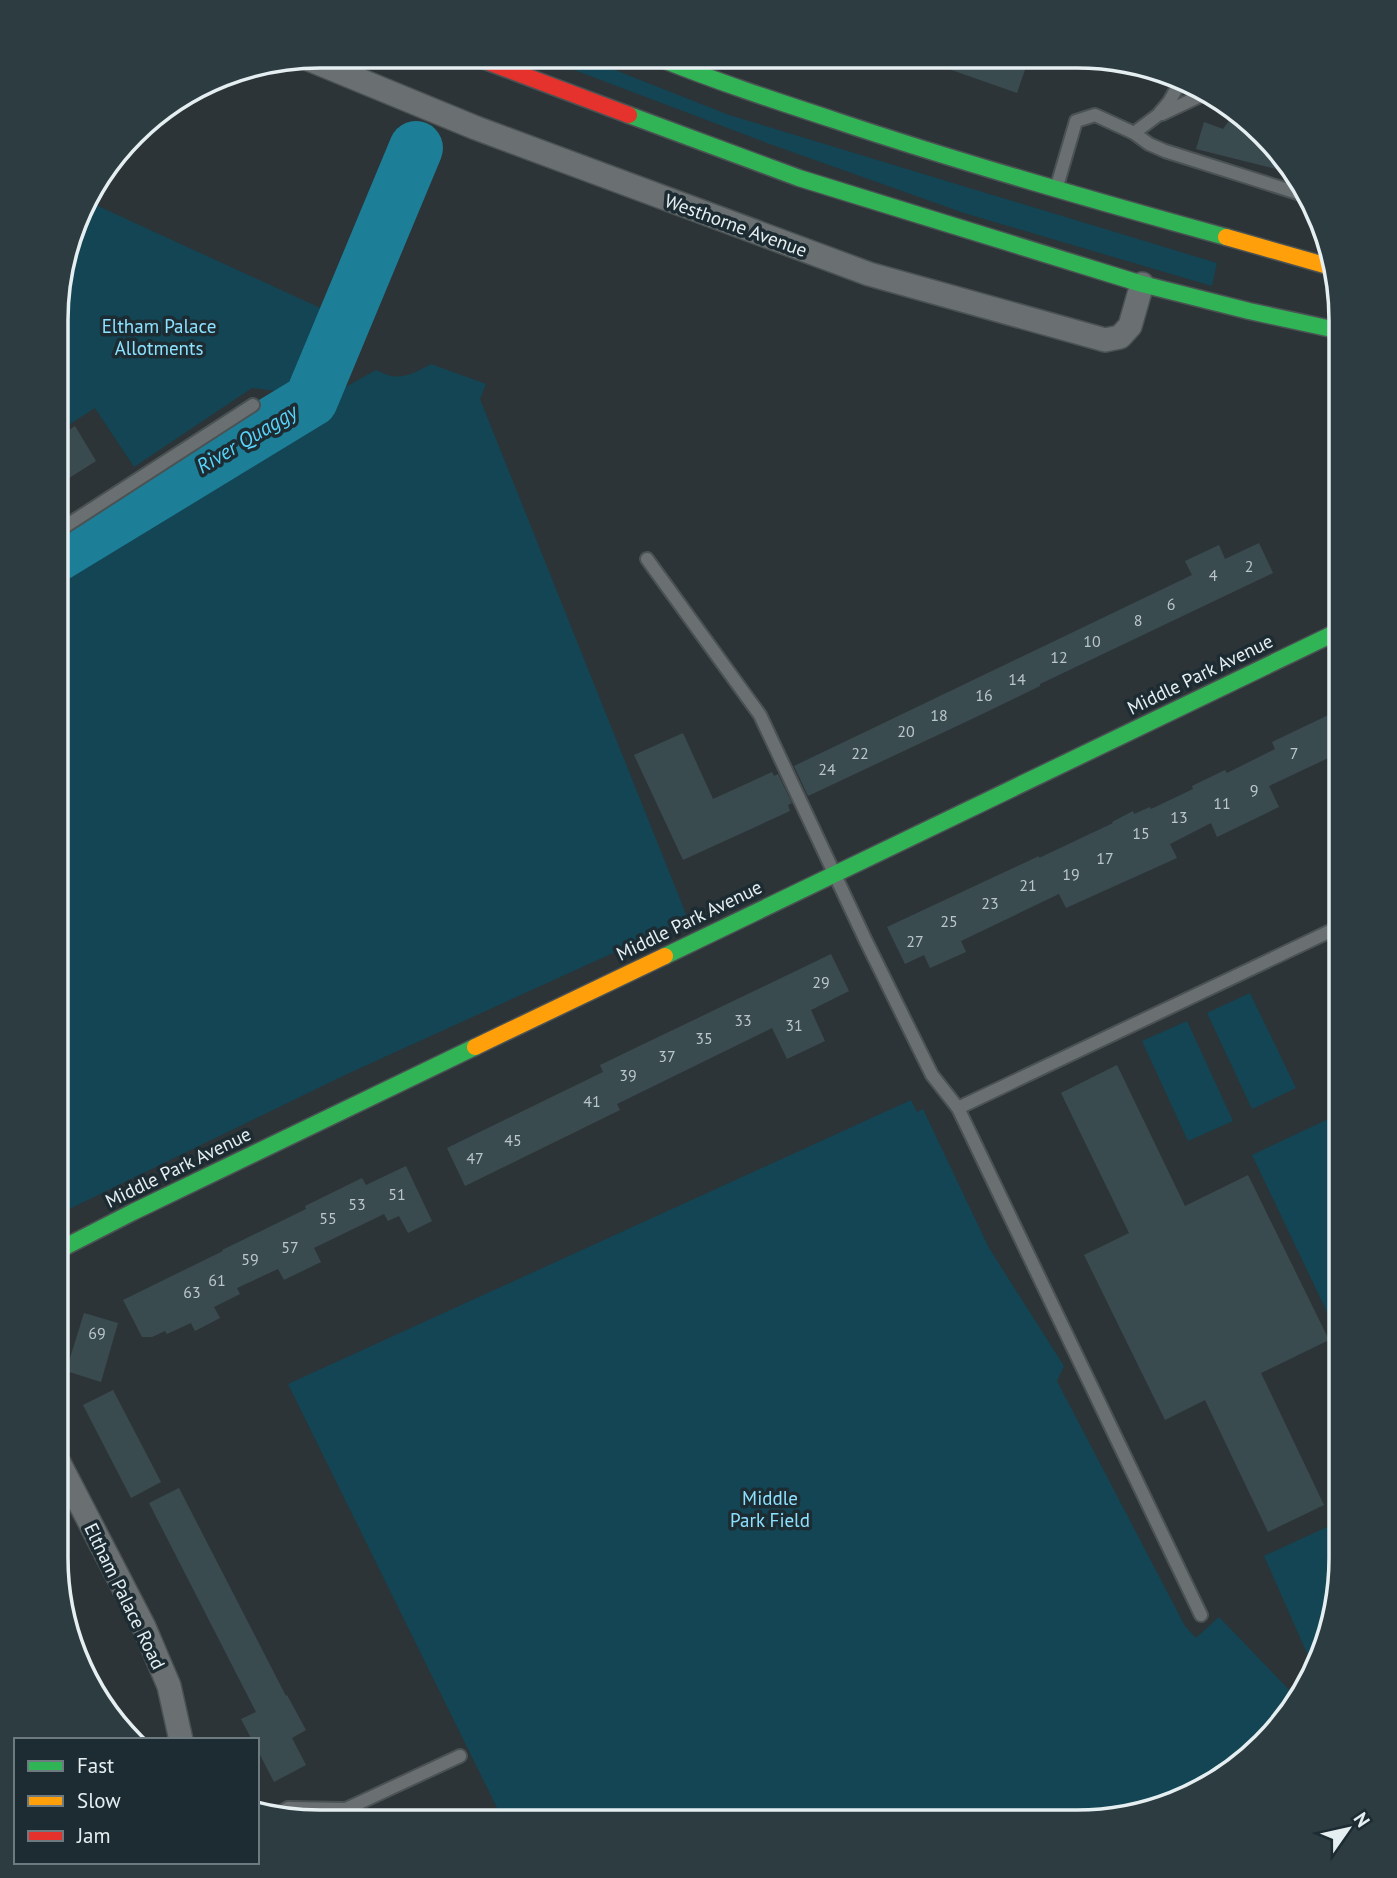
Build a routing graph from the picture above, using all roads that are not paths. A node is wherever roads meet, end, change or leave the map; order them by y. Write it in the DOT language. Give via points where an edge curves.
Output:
graph roads {
  1 [pos="330,68"];
  2 [pos="501,68"];
  3 [pos="683,68"];
  4 [pos="1177,89"];
  5 [pos="1196,98"];
  6 [pos="1158,115"];
  7 [pos="1134,133"];
  8 [pos="1056,190"];
  9 [pos="1293,191"];
  10 [pos="1322,263"];
  11 [pos="1142,284"];
  12 [pos="1329,328"];
  13 [pos="253,405"];
  14 [pos="68,525"];
  15 [pos="647,559"];
  16 [pos="1329,636"];
  17 [pos="834,873"];
  18 [pos="1329,932"];
  19 [pos="958,1108"];
  20 [pos="68,1245"];
  21 [pos="68,1480"];
  22 [pos="1201,1615"];
  23 [pos="181,1738"];
  24 [pos="460,1756"];
  25 [pos="288,1808"];
  1 -- 11 [label="street, Westhorne Avenue" via="476,128 869,274 1105,340 1120,337 1130,326"];
  2 -- 11 [label="main road" via="799,178"];
  3 -- 8 [label="main road"];
  4 -- 6 [label="lane"];
  5 -- 6 [label="lane"];
  6 -- 7 [label="lane"];
  7 -- 8 [label="lane" via="1095,115 1076,121"];
  7 -- 9 [label="lane" via="1165,151"];
  8 -- 10 [label="main road"];
  11 -- 12 [label="main road"];
  13 -- 14 [label="lane"];
  15 -- 17 [label="lane" via="760,715"];
  16 -- 17 [label="main road, Middle Park Avenue"];
  17 -- 19 [label="lane" via="932,1074"];
  17 -- 20 [label="main road, Middle Park Avenue"];
  18 -- 19 [label="lane"];
  19 -- 22 [label="lane"];
  21 -- 23 [label="street, Eltham Palace Road" via="144,1627 169,1686"];
  24 -- 25 [label="lane" via="346,1809"];
}
